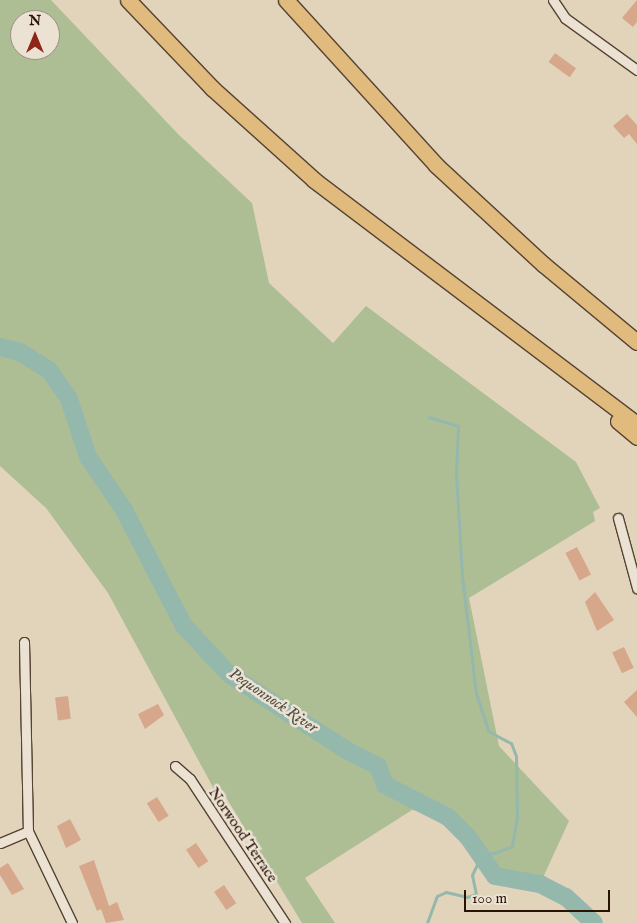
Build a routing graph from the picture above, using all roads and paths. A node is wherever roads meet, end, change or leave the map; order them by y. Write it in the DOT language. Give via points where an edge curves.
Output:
graph roads {
  1 [pos="128,0"];
  2 [pos="286,0"];
  3 [pos="553,0"];
  4 [pos="637,70"];
  5 [pos="516,334"];
  6 [pos="637,342"];
  7 [pos="637,424"];
  8 [pos="637,437"];
  9 [pos="618,518"];
  10 [pos="637,588"];
  11 [pos="24,642"];
  12 [pos="175,766"];
  13 [pos="28,831"];
  14 [pos="0,843"];
  15 [pos="72,923"];
  16 [pos="285,923"];
  1 -- 5 [label="highway" via="206,82 290,160"];
  2 -- 6 [label="highway" via="436,165 542,264"];
  3 -- 4 [label="street" via="565,18"];
  5 -- 7 [label="highway"];
  5 -- 8 [label="highway"];
  9 -- 10 [label="street"];
  11 -- 13 [label="street"];
  12 -- 16 [label="street, Norwood Terrace" via="190,779"];
  13 -- 14 [label="street"];
  13 -- 15 [label="street"];
}
